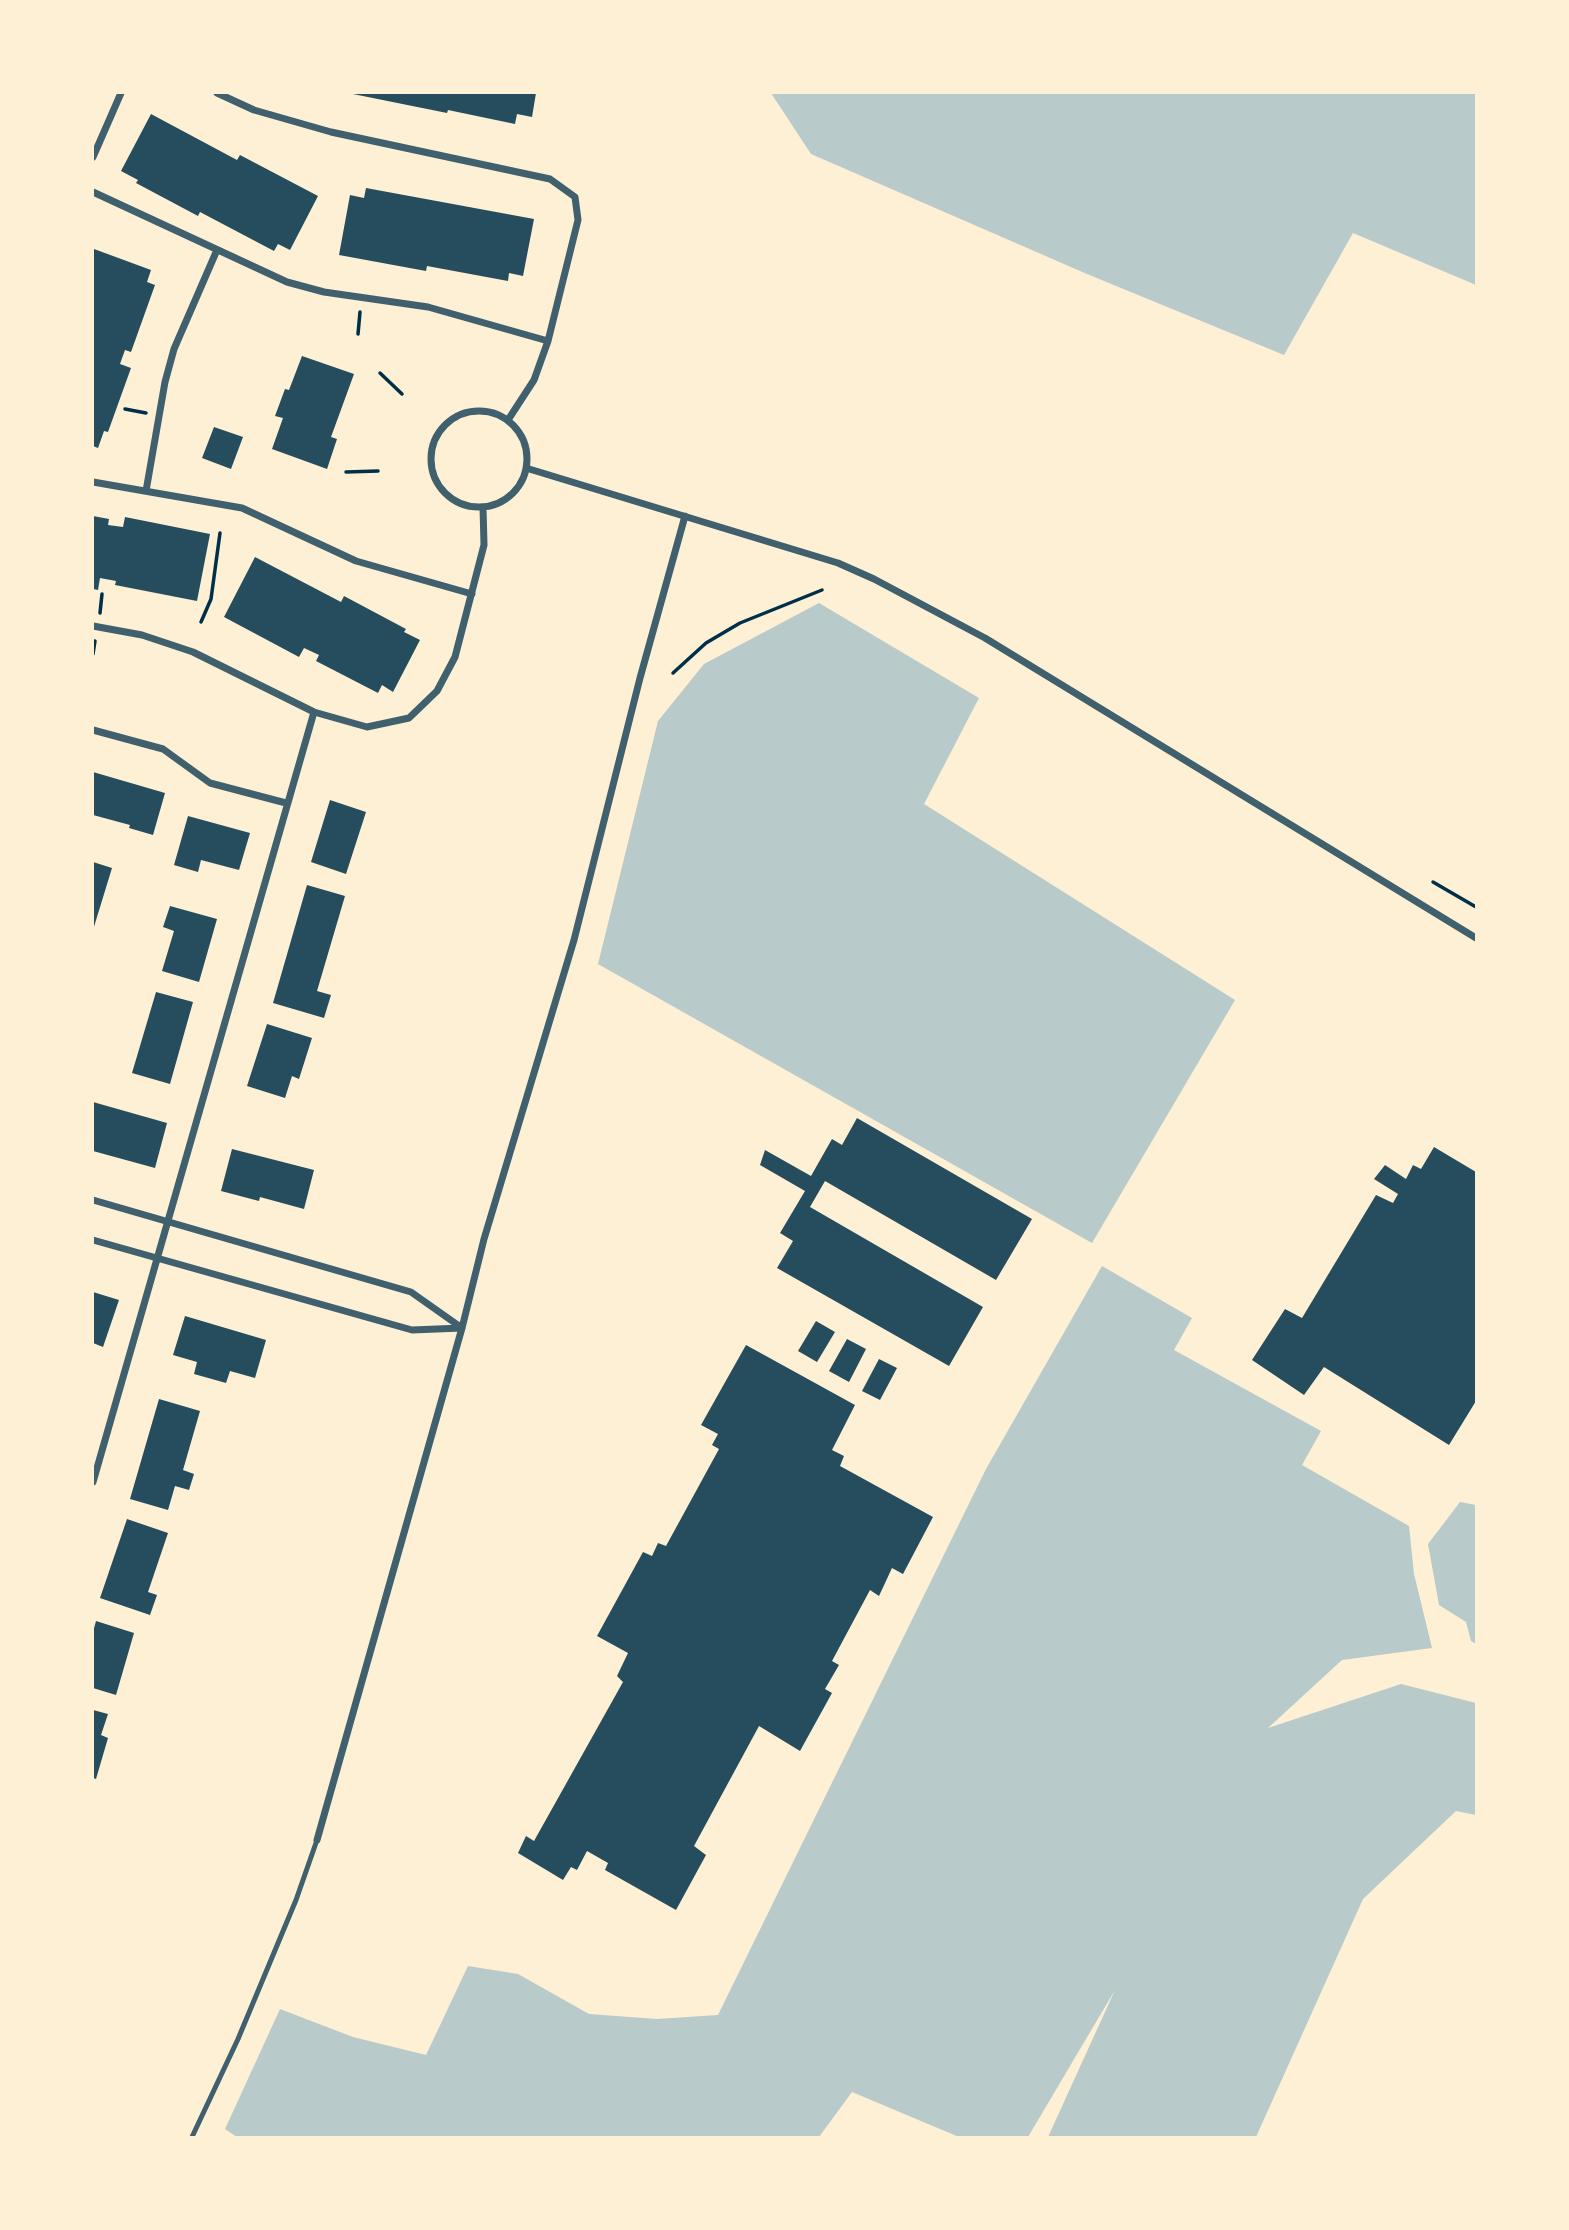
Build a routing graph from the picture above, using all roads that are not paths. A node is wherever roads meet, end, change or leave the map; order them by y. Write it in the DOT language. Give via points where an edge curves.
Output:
graph roads {
  1 [pos="121,93"];
  2 [pos="217,93"];
  3 [pos="93,157"];
  4 [pos="93,192"];
  5 [pos="217,250"];
  6 [pos="548,341"];
  7 [pos="508,420"];
  8 [pos="526,468"];
  9 [pos="93,482"];
  10 [pos="146,491"];
  11 [pos="483,507"];
  12 [pos="685,516"];
  13 [pos="472,594"];
  14 [pos="93,626"];
  15 [pos="314,712"];
  16 [pos="93,730"];
  17 [pos="286,803"];
  18 [pos="1476,938"];
  19 [pos="93,1200"];
  20 [pos="167,1222"];
  21 [pos="93,1240"];
  22 [pos="156,1258"];
  23 [pos="462,1328"];
  24 [pos="93,1482"];
  25 [pos="317,1840"];
  26 [pos="192,2137"];
  1 -- 3 [label="street"];
  2 -- 6 [label="street" via="254,110 331,132 550,179 575,197 578,220"];
  4 -- 5 [label="street"];
  5 -- 6 [label="street" via="287,282 428,307"];
  5 -- 10 [label="street" via="174,349"];
  6 -- 7 [label="street" via="534,380"];
  7 -- 8 [label="street" via="524,442"];
  7 -- 11 [label="street" via="486,411 461,414 438,433 432,446 434,476 442,489 460,503"];
  8 -- 11 [label="street" via="511,495"];
  8 -- 12 [label="street"];
  9 -- 10 [label="street"];
  10 -- 13 [label="street" via="242,508 356,561"];
  11 -- 13 [label="street" via="484,545"];
  12 -- 18 [label="street" via="838,563 985,638"];
  12 -- 23 [label="street" via="574,940 484,1239"];
  13 -- 15 [label="street" via="455,657 437,691 409,718 367,727"];
  14 -- 15 [label="street" via="142,635 193,652"];
  15 -- 17 [label="street"];
  16 -- 17 [label="street" via="163,749 210,783"];
  17 -- 20 [label="street"];
  19 -- 20 [label="street"];
  20 -- 22 [label="street"];
  20 -- 23 [label="street" via="411,1292"];
  21 -- 22 [label="street"];
  22 -- 23 [label="street" via="412,1330"];
  22 -- 24 [label="street"];
  23 -- 25 [label="street"];
  25 -- 26 [label="lane" via="238,2039"];
}
